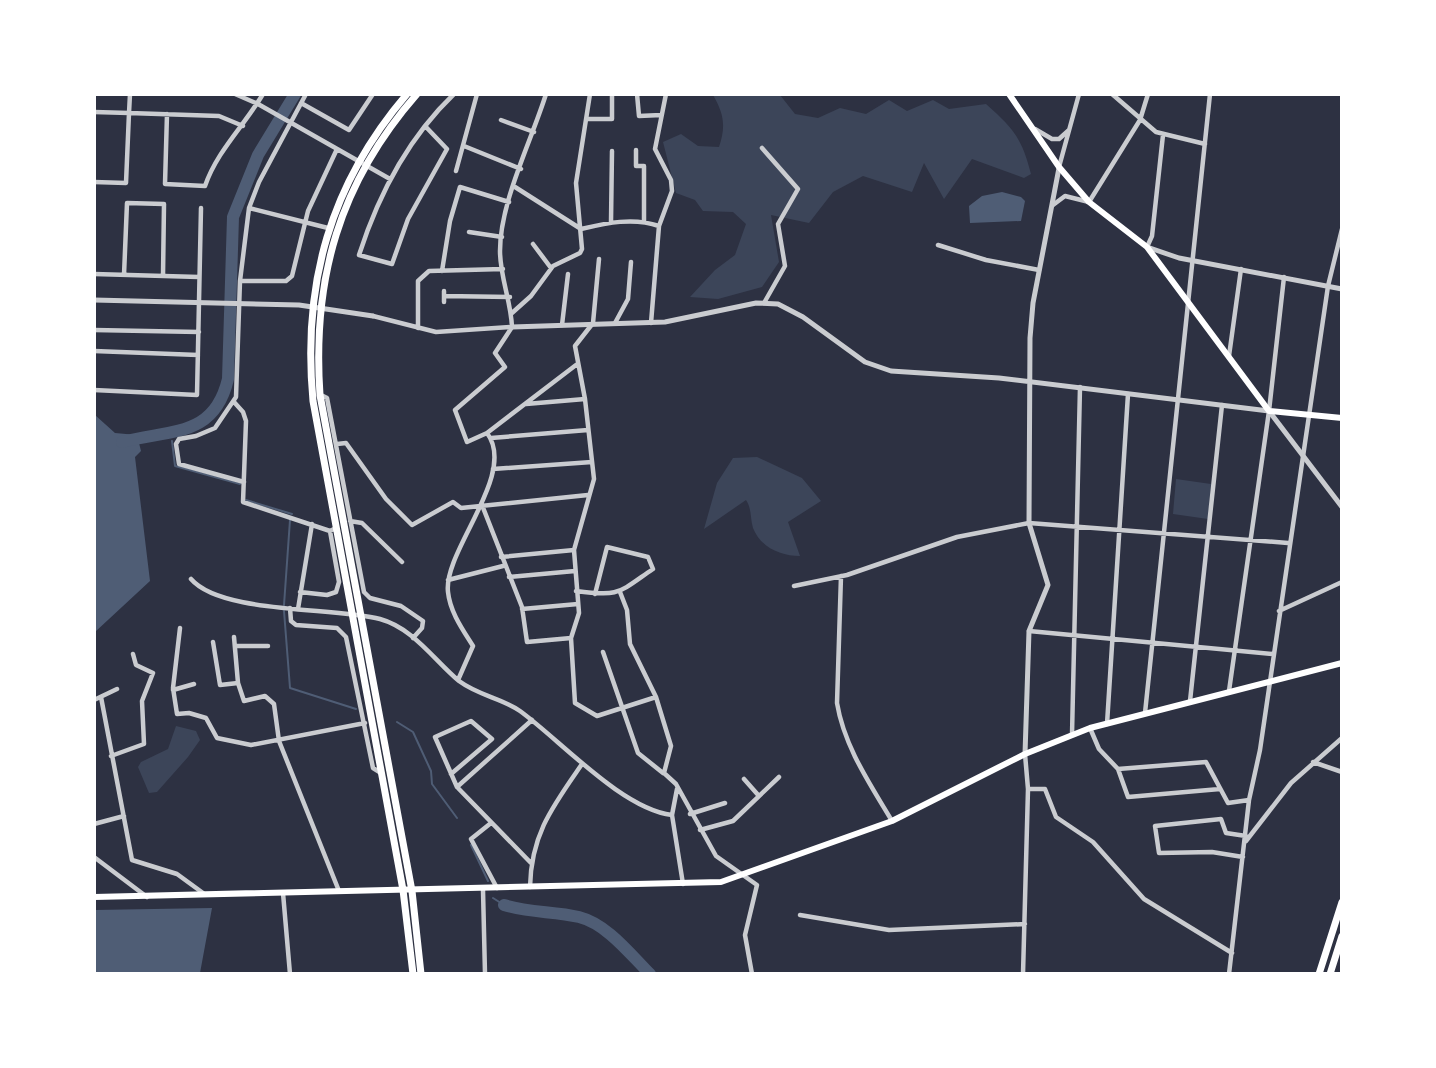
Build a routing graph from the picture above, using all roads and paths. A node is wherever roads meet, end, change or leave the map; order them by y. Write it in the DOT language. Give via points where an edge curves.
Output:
graph roads {
  1 [pos="130,94"];
  2 [pos="235,94"];
  3 [pos="263,94"];
  4 [pos="306,94"];
  5 [pos="407,94"];
  6 [pos="417,94"];
  7 [pos="454,94"];
  8 [pos="477,94"];
  9 [pos="546,94"];
  10 [pos="590,94"];
  11 [pos="612,94"];
  12 [pos="637,94"];
  13 [pos="666,94"];
  14 [pos="1009,94"];
  15 [pos="1079,94"];
  16 [pos="1112,94"];
  17 [pos="1148,94"];
  18 [pos="1210,94"];
  19 [pos="369,96"];
  20 [pos="301,103"];
  21 [pos="258,104"];
  22 [pos="94,112"];
  23 [pos="128,113"];
  24 [pos="167,114"];
  25 [pos="661,115"];
  26 [pos="586,119"];
  27 [pos="502,120"];
  28 [pos="1140,120"];
  29 [pos="290,122"];
  30 [pos="243,126"];
  31 [pos="426,127"];
  32 [pos="1034,129"];
  33 [pos="1070,129"];
  34 [pos="534,132"];
  35 [pos="1163,135"];
  36 [pos="1205,144"];
  37 [pos="464,146"];
  38 [pos="762,148"];
  39 [pos="337,149"];
  40 [pos="636,150"];
  41 [pos="612,151"];
  42 [pos="362,163"];
  43 [pos="1059,167"];
  44 [pos="521,169"];
  45 [pos="456,171"];
  46 [pos="390,179"];
  47 [pos="94,182"];
  48 [pos="515,187"];
  49 [pos="509,202"];
  50 [pos="1089,202"];
  51 [pos="201,208"];
  52 [pos="249,208"];
  53 [pos="1049,213"];
  54 [pos="644,221"];
  55 [pos="611,222"];
  56 [pos="305,224"];
  57 [pos="659,226"];
  58 [pos="328,228"];
  59 [pos="581,229"];
  60 [pos="1342,229"];
  61 [pos="468,232"];
  62 [pos="502,237"];
  63 [pos="533,244"];
  64 [pos="938,245"];
  65 [pos="1147,247"];
  66 [pos="599,259"];
  67 [pos="1193,260"];
  68 [pos="631,262"];
  69 [pos="551,268"];
  70 [pos="1241,269"];
  71 [pos="503,270"];
  72 [pos="1039,270"];
  73 [pos="442,271"];
  74 [pos="94,274"];
  75 [pos="568,274"];
  76 [pos="124,275"];
  77 [pos="163,276"];
  78 [pos="199,277"];
  79 [pos="1284,277"];
  80 [pos="240,281"];
  81 [pos="1328,286"];
  82 [pos="1342,289"];
  83 [pos="444,296"];
  84 [pos="510,298"];
  85 [pos="94,300"];
  86 [pos="237,303"];
  87 [pos="764,303"];
  88 [pos="1188,303"];
  89 [pos="200,304"];
  90 [pos="316,306"];
  91 [pos="512,313"];
  92 [pos="373,316"];
  93 [pos="593,323"];
  94 [pos="615,323"];
  95 [pos="651,323"];
  96 [pos="562,325"];
  97 [pos="512,327"];
  98 [pos="418,328"];
  99 [pos="94,330"];
  100 [pos="199,332"];
  101 [pos="94,351"];
  102 [pos="198,355"];
  103 [pos="1229,356"];
  104 [pos="576,365"];
  105 [pos="1030,382"];
  106 [pos="1080,387"];
  107 [pos="94,390"];
  108 [pos="1128,394"];
  109 [pos="320,395"];
  110 [pos="1178,399"];
  111 [pos="585,400"];
  112 [pos="234,402"];
  113 [pos="525,404"];
  114 [pos="1222,405"];
  115 [pos="1269,411"];
  116 [pos="1308,415"];
  117 [pos="1342,418"];
  118 [pos="588,430"];
  119 [pos="487,433"];
  120 [pos="491,438"];
  121 [pos="337,444"];
  122 [pos="1303,454"];
  123 [pos="592,462"];
  124 [pos="493,469"];
  125 [pos="244,482"];
  126 [pos="589,495"];
  127 [pos="481,504"];
  128 [pos="1342,507"];
  129 [pos="350,521"];
  130 [pos="1029,523"];
  131 [pos="312,524"];
  132 [pos="1077,526"];
  133 [pos="333,530"];
  134 [pos="1120,530"];
  135 [pos="1165,533"];
  136 [pos="1209,537"];
  137 [pos="1248,541"];
  138 [pos="1288,543"];
  139 [pos="574,550"];
  140 [pos="501,557"];
  141 [pos="402,562"];
  142 [pos="503,566"];
  143 [pos="575,571"];
  144 [pos="841,576"];
  145 [pos="509,577"];
  146 [pos="191,579"];
  147 [pos="448,580"];
  148 [pos="1342,582"];
  149 [pos="794,586"];
  150 [pos="576,591"];
  151 [pos="300,592"];
  152 [pos="620,592"];
  153 [pos="596,594"];
  154 [pos="578,604"];
  155 [pos="286,608"];
  156 [pos="522,608"];
  157 [pos="298,609"];
  158 [pos="1279,611"];
  159 [pos="351,613"];
  160 [pos="361,615"];
  161 [pos="180,628"];
  162 [pos="1029,631"];
  163 [pos="1076,634"];
  164 [pos="233,637"];
  165 [pos="414,638"];
  166 [pos="571,638"];
  167 [pos="1112,638"];
  168 [pos="1152,641"];
  169 [pos="213,642"];
  170 [pos="1196,644"];
  171 [pos="235,646"];
  172 [pos="268,646"];
  173 [pos="1234,649"];
  174 [pos="603,652"];
  175 [pos="1273,653"];
  176 [pos="133,654"];
  177 [pos="1342,663"];
  178 [pos="458,680"];
  179 [pos="1269,682"];
  180 [pos="238,683"];
  181 [pos="194,684"];
  182 [pos="117,689"];
  183 [pos="173,690"];
  184 [pos="1228,691"];
  185 [pos="101,697"];
  186 [pos="656,697"];
  187 [pos="94,700"];
  188 [pos="1190,701"];
  189 [pos="622,707"];
  190 [pos="1145,713"];
  191 [pos="532,720"];
  192 [pos="365,723"];
  193 [pos="1107,724"];
  194 [pos="1090,728"];
  195 [pos="1072,734"];
  196 [pos="1342,738"];
  197 [pos="279,741"];
  198 [pos="1025,754"];
  199 [pos="111,756"];
  200 [pos="1313,762"];
  201 [pos="582,764"];
  202 [pos="1118,769"];
  203 [pos="1342,772"];
  204 [pos="664,773"];
  205 [pos="382,774"];
  206 [pos="451,774"];
  207 [pos="779,777"];
  208 [pos="744,779"];
  209 [pos="457,788"];
  210 [pos="677,788"];
  211 [pos="1028,789"];
  212 [pos="1220,789"];
  213 [pos="759,796"];
  214 [pos="1249,800"];
  215 [pos="725,803"];
  216 [pos="690,814"];
  217 [pos="672,815"];
  218 [pos="124,816"];
  219 [pos="892,821"];
  220 [pos="491,823"];
  221 [pos="94,824"];
  222 [pos="700,830"];
  223 [pos="1246,839"];
  224 [pos="94,857"];
  225 [pos="1243,857"];
  226 [pos="530,863"];
  227 [pos="743,876"];
  228 [pos="683,885"];
  229 [pos="530,888"];
  230 [pos="498,889"];
  231 [pos="407,890"];
  232 [pos="483,890"];
  233 [pos="340,892"];
  234 [pos="283,893"];
  235 [pos="206,896"];
  236 [pos="94,897"];
  237 [pos="148,898"];
  238 [pos="1342,902"];
  239 [pos="800,915"];
  240 [pos="1025,924"];
  241 [pos="1342,936"];
  242 [pos="1232,953"];
  243 [pos="290,974"];
  244 [pos="413,974"];
  245 [pos="421,974"];
  246 [pos="485,974"];
  247 [pos="752,974"];
  248 [pos="1023,974"];
  249 [pos="1229,974"];
  250 [pos="1319,974"];
  251 [pos="1330,974"];
  1 -- 23 [label="street"];
  2 -- 21 [label="street"];
  3 -- 21 [label="street"];
  4 -- 20 [label="street"];
  5 -- 42 [label="highway" via="382,125"];
  6 -- 42 [label="highway"];
  7 -- 31 [label="street"];
  8 -- 37 [label="street"];
  9 -- 34 [label="street"];
  10 -- 26 [label="street"];
  11 -- 26 [label="street" via="612,119"];
  12 -- 25 [label="street" via="639,116"];
  13 -- 25 [label="street"];
  14 -- 32 [label="main road"];
  15 -- 33 [label="street"];
  16 -- 28 [label="street"];
  17 -- 28 [label="street"];
  18 -- 36 [label="street"];
  19 -- 20 [label="street" via="349,130"];
  20 -- 29 [label="street"];
  21 -- 29 [label="street"];
  21 -- 30 [label="street"];
  22 -- 23 [label="street"];
  23 -- 24 [label="street"];
  23 -- 47 [label="street" via="126,183"];
  24 -- 30 [label="street" via="219,116"];
  24 -- 30 [label="street" via="165,184 205,186 219,154"];
  25 -- 57 [label="street" via="656,149 672,191"];
  26 -- 59 [label="street" via="576,183"];
  27 -- 34 [label="street"];
  28 -- 35 [label="street"];
  28 -- 50 [label="street"];
  29 -- 39 [label="street"];
  29 -- 52 [label="street"];
  31 -- 46 [label="street"];
  31 -- 46 [label="street" via="447,149 408,219 393,264 359,255"];
  32 -- 33 [label="street" via="1052,139"];
  32 -- 43 [label="main road"];
  33 -- 43 [label="street"];
  34 -- 44 [label="street"];
  35 -- 36 [label="street"];
  35 -- 65 [label="street"];
  36 -- 67 [label="street"];
  37 -- 44 [label="street"];
  37 -- 45 [label="street"];
  38 -- 87 [label="street" via="798,188 778,224 785,266"];
  39 -- 42 [label="street"];
  39 -- 56 [label="street"];
  40 -- 54 [label="street" via="636,166 644,166"];
  41 -- 55 [label="street"];
  42 -- 46 [label="street"];
  42 -- 58 [label="highway"];
  42 -- 90 [label="highway" via="336,229"];
  43 -- 50 [label="main road"];
  43 -- 53 [label="street"];
  44 -- 48 [label="street"];
  48 -- 49 [label="street"];
  48 -- 59 [label="street"];
  49 -- 62 [label="street"];
  49 -- 73 [label="street" via="460,187"];
  50 -- 53 [label="street" via="1065,196"];
  50 -- 65 [label="main road"];
  51 -- 78 [label="street"];
  52 -- 56 [label="street"];
  52 -- 80 [label="street"];
  53 -- 72 [label="street"];
  54 -- 55 [label="street"];
  54 -- 57 [label="street"];
  55 -- 59 [label="street"];
  56 -- 58 [label="street"];
  56 -- 80 [label="street" via="289,280"];
  57 -- 95 [label="street"];
  58 -- 90 [label="highway"];
  59 -- 69 [label="street" via="580,253"];
  60 -- 81 [label="street"];
  61 -- 62 [label="street"];
  62 -- 71 [label="street"];
  63 -- 69 [label="street"];
  64 -- 72 [label="street"];
  65 -- 67 [label="street"];
  65 -- 88 [label="main road"];
  66 -- 93 [label="street"];
  67 -- 70 [label="street"];
  67 -- 88 [label="street"];
  68 -- 94 [label="street" via="628,299"];
  69 -- 91 [label="street"];
  70 -- 79 [label="street"];
  70 -- 103 [label="street"];
  71 -- 73 [label="street"];
  71 -- 84 [label="street"];
  72 -- 105 [label="street" via="1032,303"];
  73 -- 98 [label="street" via="429,271 418,281"];
  74 -- 76 [label="street"];
  75 -- 96 [label="street"];
  76 -- 77 [label="street"];
  76 -- 77 [label="street" via="127,203 164,204"];
  77 -- 78 [label="street"];
  78 -- 89 [label="street"];
  79 -- 81 [label="street"];
  79 -- 115 [label="street"];
  80 -- 86 [label="street"];
  81 -- 82 [label="street"];
  81 -- 116 [label="street"];
  83 -- 84 [label="street"];
  84 -- 91 [label="street"];
  85 -- 89 [label="street"];
  86 -- 89 [label="street"];
  86 -- 90 [label="street"];
  86 -- 112 [label="street"];
  87 -- 95 [label="street"];
  87 -- 105 [label="street" via="789,309 875,367"];
  88 -- 103 [label="main road"];
  88 -- 110 [label="street"];
  89 -- 100 [label="street"];
  90 -- 92 [label="street"];
  90 -- 109 [label="highway"];
  90 -- 133 [label="highway" via="310,368"];
  91 -- 97 [label="street"];
  92 -- 98 [label="street"];
  93 -- 94 [label="street"];
  93 -- 96 [label="street"];
  93 -- 104 [label="street" via="575,346"];
  94 -- 95 [label="street"];
  96 -- 97 [label="street"];
  97 -- 98 [label="street" via="436,332"];
  97 -- 119 [label="street" via="495,353 505,367 455,410 467,442"];
  99 -- 100 [label="street"];
  100 -- 102 [label="street"];
  101 -- 102 [label="street"];
  102 -- 107 [label="street" via="197,395"];
  103 -- 115 [label="main road"];
  104 -- 111 [label="street"];
  104 -- 113 [label="street"];
  105 -- 106 [label="street"];
  105 -- 130 [label="street"];
  106 -- 108 [label="street"];
  106 -- 132 [label="street"];
  108 -- 110 [label="street"];
  108 -- 134 [label="street"];
  109 -- 121 [label="street" via="327,398"];
  109 -- 160 [label="highway"];
  110 -- 114 [label="street"];
  110 -- 135 [label="street"];
  111 -- 113 [label="street"];
  111 -- 118 [label="street"];
  112 -- 125 [label="street" via="246,421"];
  112 -- 125 [label="street" via="215,428 179,439 177,448 179,464"];
  113 -- 119 [label="street"];
  114 -- 115 [label="street"];
  114 -- 136 [label="street"];
  115 -- 116 [label="main road"];
  115 -- 122 [label="street"];
  115 -- 137 [label="street"];
  116 -- 117 [label="main road"];
  116 -- 122 [label="street"];
  118 -- 120 [label="street"];
  118 -- 123 [label="street"];
  119 -- 120 [label="street"];
  120 -- 124 [label="street"];
  121 -- 127 [label="street" via="346,443 386,499 412,525 450,502 461,508"];
  121 -- 129 [label="street"];
  122 -- 128 [label="street"];
  122 -- 138 [label="street"];
  123 -- 124 [label="street"];
  123 -- 126 [label="street"];
  124 -- 127 [label="street"];
  125 -- 131 [label="street" via="243,502"];
  126 -- 127 [label="street"];
  126 -- 139 [label="street"];
  127 -- 140 [label="street"];
  127 -- 147 [label="street"];
  129 -- 141 [label="street" via="362,523"];
  129 -- 165 [label="street" via="364,592 401,606 423,621"];
  130 -- 132 [label="street"];
  130 -- 144 [label="street" via="957,537"];
  130 -- 162 [label="street" via="1048,585"];
  131 -- 133 [label="street"];
  131 -- 151 [label="street"];
  132 -- 134 [label="street"];
  132 -- 163 [label="street"];
  133 -- 151 [label="street" via="336,592"];
  133 -- 159 [label="highway"];
  134 -- 135 [label="street"];
  134 -- 167 [label="street"];
  135 -- 136 [label="street"];
  135 -- 168 [label="street"];
  136 -- 137 [label="street"];
  136 -- 170 [label="street"];
  137 -- 138 [label="street"];
  137 -- 173 [label="street"];
  138 -- 158 [label="street"];
  139 -- 140 [label="street"];
  139 -- 143 [label="street"];
  140 -- 142 [label="street"];
  142 -- 145 [label="street"];
  142 -- 147 [label="street"];
  143 -- 145 [label="street"];
  143 -- 150 [label="street"];
  144 -- 149 [label="street"];
  144 -- 219 [label="street" via="839,719"];
  145 -- 156 [label="street"];
  146 -- 155 [label="street" via="201,589 222,597"];
  147 -- 178 [label="street" via="451,605 473,646"];
  148 -- 158 [label="street"];
  150 -- 153 [label="street"];
  150 -- 154 [label="street"];
  151 -- 157 [label="street"];
  152 -- 153 [label="street"];
  152 -- 153 [label="street" via="653,569 648,557 607,547"];
  152 -- 186 [label="street" via="630,644"];
  154 -- 156 [label="street"];
  154 -- 166 [label="street"];
  155 -- 157 [label="street"];
  155 -- 192 [label="street" via="296,625 343,631"];
  156 -- 166 [label="street" via="527,642"];
  157 -- 159 [label="street"];
  158 -- 175 [label="street"];
  159 -- 160 [label="street"];
  159 -- 205 [label="highway"];
  160 -- 165 [label="street" via="390,622"];
  160 -- 231 [label="highway"];
  161 -- 183 [label="street"];
  162 -- 163 [label="street"];
  162 -- 198 [label="street"];
  163 -- 167 [label="street"];
  163 -- 195 [label="street"];
  164 -- 171 [label="street"];
  165 -- 178 [label="street"];
  166 -- 189 [label="street" via="575,703 597,716"];
  167 -- 168 [label="street"];
  167 -- 193 [label="street"];
  168 -- 170 [label="street"];
  168 -- 190 [label="street"];
  169 -- 180 [label="street" via="220,685"];
  170 -- 173 [label="street"];
  170 -- 188 [label="street"];
  171 -- 172 [label="street"];
  171 -- 180 [label="street"];
  173 -- 175 [label="street"];
  173 -- 184 [label="street"];
  174 -- 189 [label="street"];
  175 -- 179 [label="street"];
  176 -- 199 [label="street" via="136,665 153,673 142,701 144,744"];
  177 -- 179 [label="main road"];
  178 -- 191 [label="street"];
  179 -- 184 [label="main road"];
  179 -- 214 [label="street"];
  180 -- 197 [label="street" via="243,701 265,696 274,704"];
  181 -- 183 [label="street"];
  182 -- 185 [label="street"];
  183 -- 197 [label="street" via="177,715 206,718 217,738 251,745"];
  184 -- 188 [label="main road"];
  185 -- 187 [label="street"];
  185 -- 199 [label="street"];
  186 -- 189 [label="street"];
  186 -- 204 [label="street" via="671,746"];
  188 -- 190 [label="main road"];
  189 -- 204 [label="street" via="638,753"];
  190 -- 193 [label="main road"];
  191 -- 201 [label="street"];
  191 -- 209 [label="street"];
  192 -- 197 [label="street"];
  192 -- 205 [label="street" via="373,768"];
  193 -- 194 [label="main road"];
  194 -- 195 [label="main road"];
  194 -- 202 [label="street" via="1099,749"];
  195 -- 198 [label="main road"];
  196 -- 200 [label="street"];
  197 -- 233 [label="street"];
  198 -- 211 [label="street"];
  198 -- 219 [label="main road"];
  199 -- 218 [label="street"];
  200 -- 203 [label="street"];
  200 -- 223 [label="street"];
  201 -- 217 [label="street" via="628,796"];
  201 -- 226 [label="street" via="545,820"];
  202 -- 212 [label="street" via="1206,762"];
  202 -- 212 [label="street" via="1128,797"];
  204 -- 210 [label="street"];
  205 -- 231 [label="highway"];
  206 -- 206 [label="street" via="435,737 471,721 478,724 492,739"];
  206 -- 209 [label="street"];
  207 -- 213 [label="street"];
  208 -- 213 [label="street"];
  209 -- 220 [label="street"];
  210 -- 216 [label="street"];
  210 -- 217 [label="street"];
  211 -- 240 [label="street"];
  211 -- 242 [label="street" via="1045,789 1056,817 1093,842 1144,899"];
  212 -- 214 [label="street" via="1228,803"];
  213 -- 222 [label="street" via="733,821"];
  214 -- 223 [label="street"];
  215 -- 216 [label="street"];
  216 -- 222 [label="street"];
  217 -- 228 [label="street"];
  218 -- 221 [label="street"];
  218 -- 235 [label="street" via="132,860 177,874"];
  219 -- 227 [label="main road"];
  220 -- 226 [label="street"];
  220 -- 230 [label="street" via="471,839"];
  222 -- 227 [label="street" via="716,856"];
  223 -- 225 [label="street"];
  223 -- 225 [label="street" via="1226,833 1221,819 1155,826 1159,853 1212,852"];
  224 -- 237 [label="street"];
  225 -- 242 [label="street"];
  226 -- 229 [label="street"];
  227 -- 228 [label="main road"];
  227 -- 247 [label="street" via="757,884 758,890 744,935"];
  228 -- 229 [label="main road"];
  229 -- 230 [label="main road"];
  230 -- 232 [label="main road"];
  231 -- 232 [label="main road"];
  231 -- 233 [label="main road"];
  231 -- 244 [label="highway"];
  231 -- 245 [label="highway"];
  232 -- 246 [label="street"];
  233 -- 234 [label="main road"];
  234 -- 235 [label="main road"];
  234 -- 243 [label="street"];
  235 -- 237 [label="main road"];
  236 -- 237 [label="main road"];
  238 -- 250 [label="highway"];
  239 -- 240 [label="street" via="889,930"];
  240 -- 248 [label="street"];
  241 -- 251 [label="highway"];
  242 -- 249 [label="street"];
}
